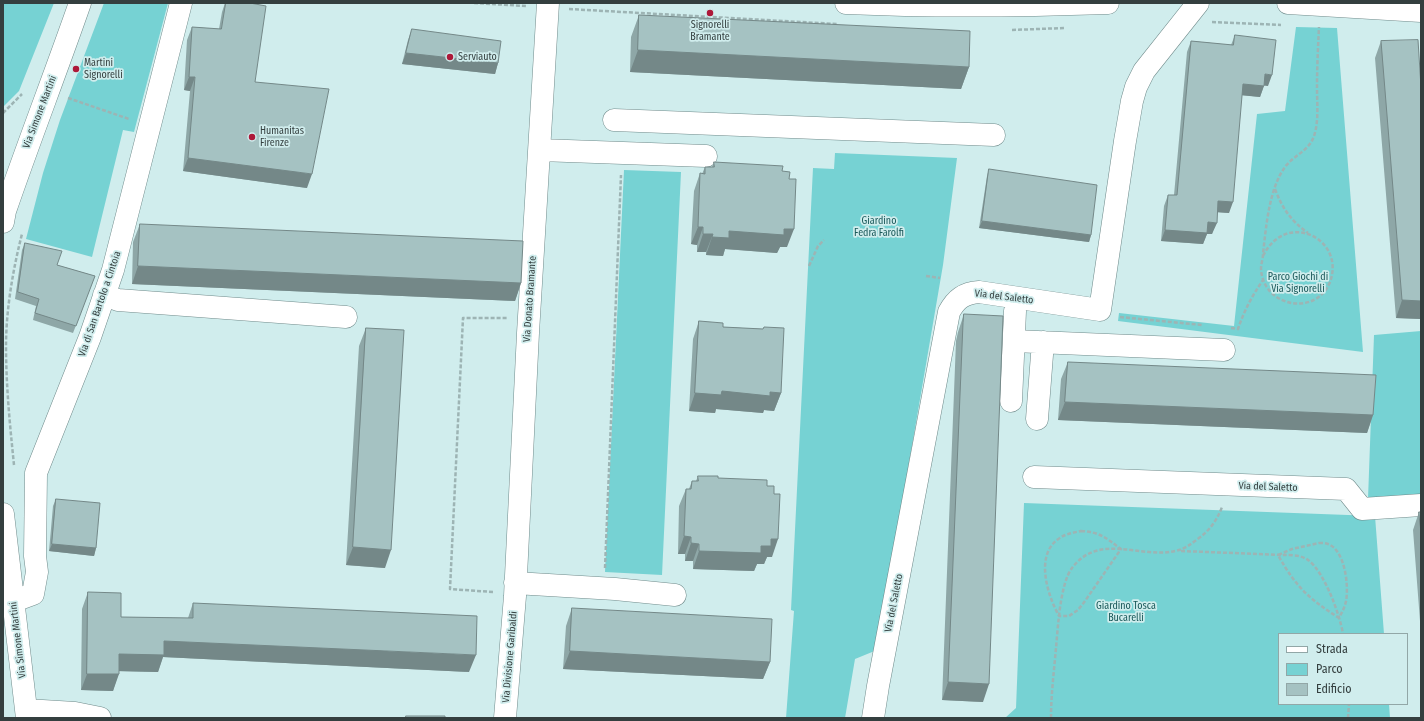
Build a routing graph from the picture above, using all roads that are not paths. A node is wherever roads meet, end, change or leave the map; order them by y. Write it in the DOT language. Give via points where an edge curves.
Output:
graph roads {
  1 [pos="80,3"];
  2 [pos="181,3"];
  3 [pos="846,3"];
  4 [pos="1108,3"];
  5 [pos="1198,3"];
  6 [pos="1288,3"];
  7 [pos="954,5"];
  8 [pos="547,7"];
  9 [pos="1421,10"];
  10 [pos="614,120"];
  11 [pos="994,135"];
  12 [pos="540,150"];
  13 [pos="706,156"];
  14 [pos="3,222"];
  15 [pos="104,294"];
  16 [pos="1016,311"];
  17 [pos="346,318"];
  18 [pos="1014,341"];
  19 [pos="1043,342"];
  20 [pos="1224,350"];
  21 [pos="1011,401"];
  22 [pos="1038,419"];
  23 [pos="1034,477"];
  24 [pos="1421,505"];
  25 [pos="3,514"];
  26 [pos="510,591"];
  27 [pos="675,595"];
  28 [pos="14,601"];
  29 [pos="27,714"];
  30 [pos="100,718"];
  31 [pos="505,718"];
  32 [pos="873,718"];
  1 -- 14 [label="street, Via Simone Martini" via="23,157"];
  2 -- 15 [label="street, Via di San Bartolo a Cintoia" via="113,270"];
  3 -- 7 [label="street"];
  4 -- 7 [label="street"];
  5 -- 32 [label="street, Via del Saletto" via="1144,71 1136,87 1125,141 1100,310 970,292 961,296 949,312"];
  6 -- 9 [label="street"];
  8 -- 12 [label="street, Via Donato Bramante"];
  10 -- 11 [label="street"];
  12 -- 13 [label="street"];
  12 -- 26 [label="street, Via Donato Bramante"];
  15 -- 17 [label="street" via="118,300"];
  15 -- 28 [label="street, Via di San Bartolo a Cintoia" via="90,337 36,473 37,572 33,594"];
  16 -- 18 [label="street"];
  18 -- 19 [label="street"];
  18 -- 21 [label="street"];
  19 -- 20 [label="street"];
  19 -- 22 [label="street"];
  23 -- 24 [label="street, Via del Saletto" via="1346,489 1362,509"];
  25 -- 28 [label="street, Via Simone Martini"];
  26 -- 27 [label="street" via="604,589"];
  26 -- 31 [label="street, Via Divisione Garibaldi"];
  28 -- 29 [label="street, Via Simone Martini"];
  29 -- 30 [label="street" via="75,713"];
}
